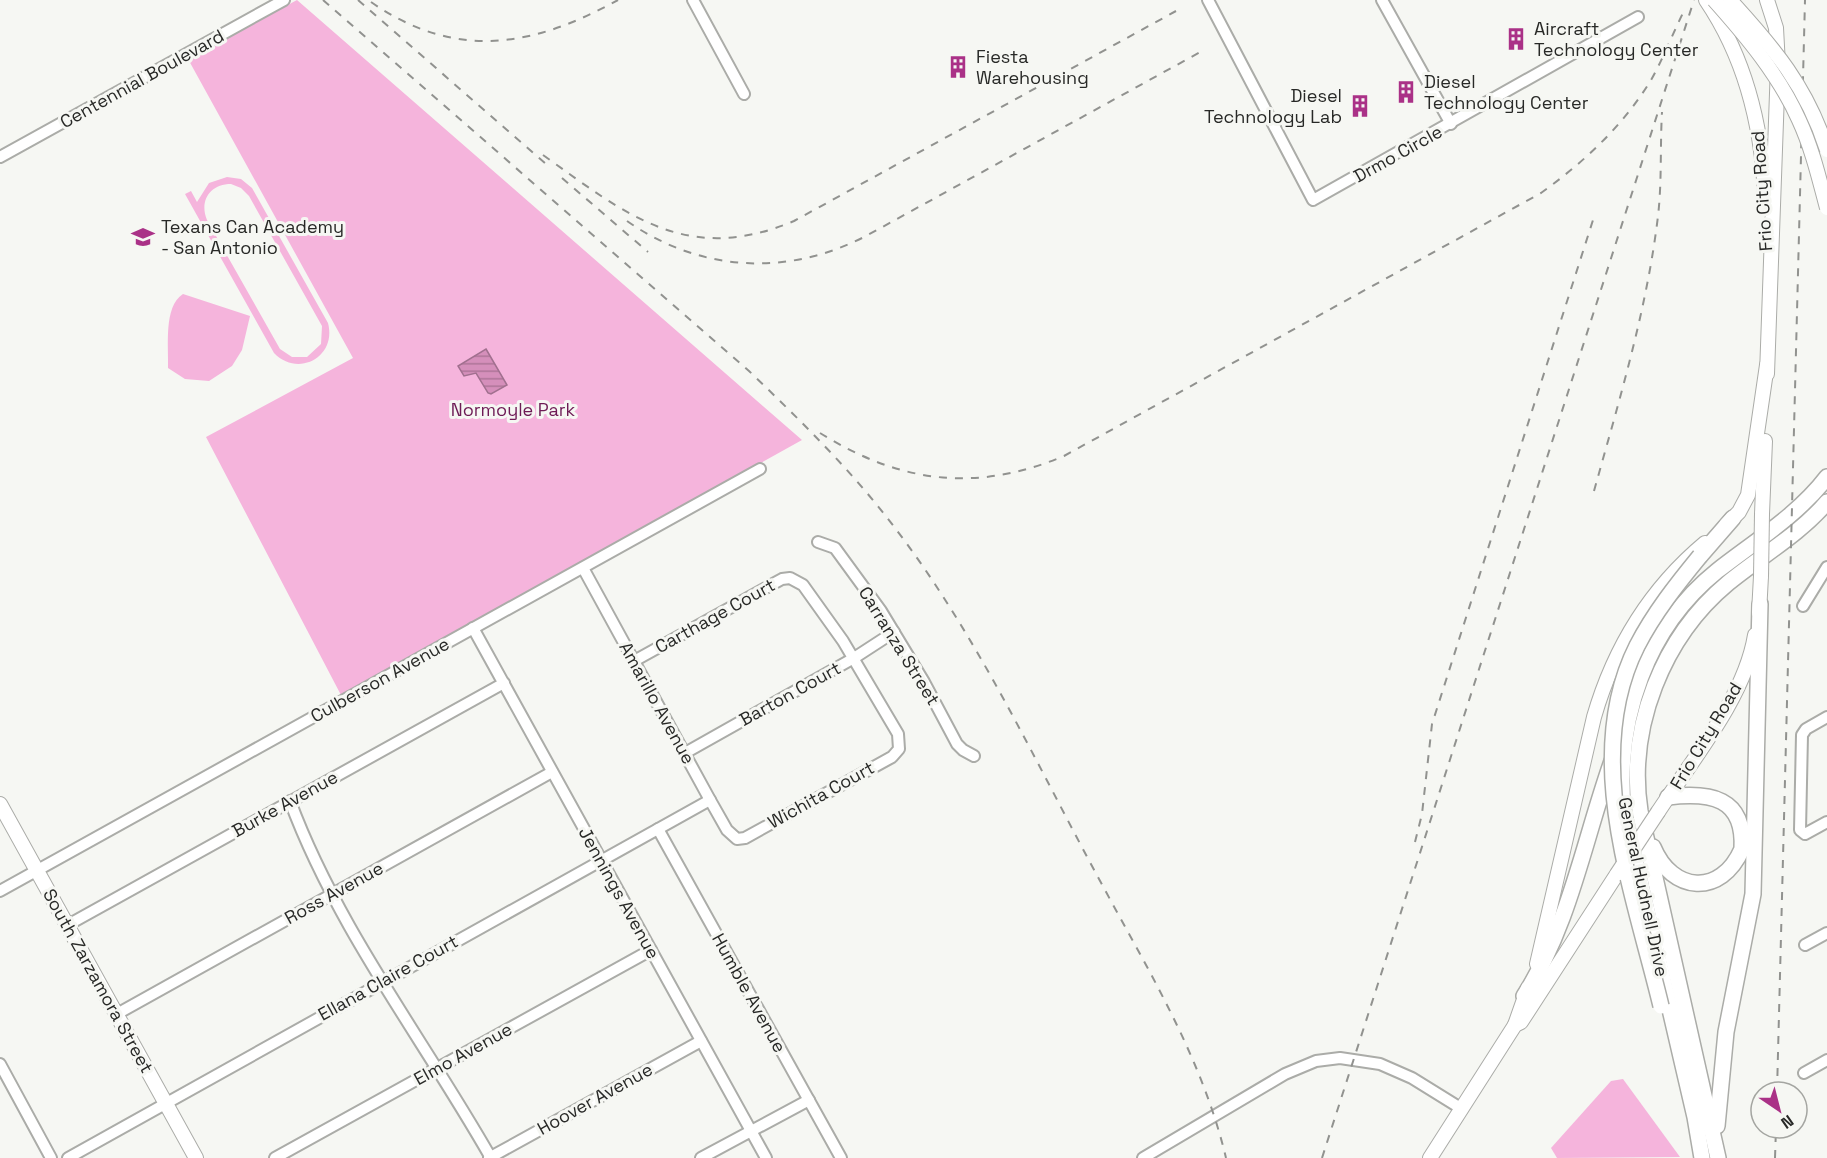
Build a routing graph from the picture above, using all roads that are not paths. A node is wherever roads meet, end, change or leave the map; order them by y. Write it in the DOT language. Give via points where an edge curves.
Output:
graph roads {
  1 [pos="284,0"];
  2 [pos="693,0"];
  3 [pos="1209,0"];
  4 [pos="1382,0"];
  5 [pos="1706,0"];
  6 [pos="1714,0"];
  7 [pos="1730,0"];
  8 [pos="1767,0"];
  9 [pos="1638,17"];
  10 [pos="744,94"];
  11 [pos="1451,124"];
  12 [pos="1827,150"];
  13 [pos="0,157"];
  14 [pos="1827,208"];
  15 [pos="1769,321"];
  16 [pos="1767,365"];
  17 [pos="760,469"];
  18 [pos="1827,477"];
  19 [pos="1827,502"];
  20 [pos="1744,504"];
  21 [pos="1763,509"];
  22 [pos="1733,518"];
  23 [pos="818,542"];
  24 [pos="1827,567"];
  25 [pos="583,568"];
  26 [pos="1760,604"];
  27 [pos="1803,606"];
  28 [pos="473,628"];
  29 [pos="894,632"];
  30 [pos="854,658"];
  31 [pos="634,660"];
  32 [pos="504,683"];
  33 [pos="1628,716"];
  34 [pos="1827,717"];
  35 [pos="685,753"];
  36 [pos="974,756"];
  37 [pos="552,772"];
  38 [pos="1668,797"];
  39 [pos="710,800"];
  40 [pos="290,801"];
  41 [pos="0,804"];
  42 [pos="1641,815"];
  43 [pos="1827,822"];
  44 [pos="658,829"];
  45 [pos="734,837"];
  46 [pos="601,860"];
  47 [pos="37,871"];
  48 [pos="0,891"];
  49 [pos="332,894"];
  50 [pos="66,926"];
  51 [pos="1827,933"];
  52 [pos="1805,945"];
  53 [pos="651,950"];
  54 [pos="382,981"];
  55 [pos="1524,996"];
  56 [pos="115,1015"];
  57 [pos="1515,1025"];
  58 [pos="701,1041"];
  59 [pos="1827,1060"];
  60 [pos="438,1068"];
  61 [pos="2,1071"];
  62 [pos="1804,1073"];
  63 [pos="809,1100"];
  64 [pos="165,1104"];
  65 [pos="1462,1109"];
  66 [pos="751,1130"];
  67 [pos="1717,1151"];
  68 [pos="51,1158"];
  69 [pos="68,1158"];
  70 [pos="196,1158"];
  71 [pos="275,1158"];
  72 [pos="491,1158"];
  73 [pos="701,1158"];
  74 [pos="766,1158"];
  75 [pos="841,1158"];
  76 [pos="1143,1158"];
  77 [pos="1430,1158"];
  78 [pos="1695,1158"];
  79 [pos="1702,1158"];
  1 -- 13 [label="street, Centennial Boulevard"];
  2 -- 10 [label="street"];
  3 -- 11 [label="street, Drmo Circle" via="1313,200"];
  4 -- 11 [label="street"];
  5 -- 15 [label="main road, Frio City Road" via="1736,53 1752,101 1764,165"];
  6 -- 14 [label="main road, bridge" via="1753,44 1799,119"];
  7 -- 12 [label="main road, bridge" via="1788,68 1812,107"];
  8 -- 15 [label="main road, Frio City Road, bridge" via="1776,28 1778,65"];
  9 -- 11 [label="street, Drmo Circle"];
  15 -- 16 [label="main road, Frio City Road"];
  16 -- 20 [label="main road, Frio City Road" via="1753,470"];
  16 -- 21 [label="main road, Frio City Road"];
  17 -- 25 [label="street, Culberson Avenue"];
  18 -- 33 [label="highway, General Hudnell Drive" via="1808,500 1691,594 1659,637 1636,685"];
  19 -- 42 [label="highway, General Hudnell Drive" via="1719,591 1698,613 1667,660 1642,730 1637,779"];
  20 -- 21 [label="main road" via="1756,499"];
  20 -- 22 [label="main road, Frio City Road"];
  21 -- 26 [label="main road, Frio City Road, bridge"];
  22 -- 55 [label="main road, Frio City Road" via="1663,583 1635,622 1611,667 1594,717 1543,940"];
  22 -- 78 [label="highway, bridge" via="1674,588 1637,646 1616,714 1611,750 1618,825"];
  23 -- 29 [label="street, Carranza Street" via="835,548"];
  24 -- 27 [label="street"];
  25 -- 28 [label="street, Culberson Avenue"];
  25 -- 31 [label="street, Amarillo Avenue"];
  26 -- 38 [label="main road, Frio City Road" via="1752,651 1741,678"];
  26 -- 67 [label="highway" via="1753,894 1726,1032"];
  28 -- 32 [label="street, Jennings Avenue"];
  28 -- 47 [label="street, Culberson Avenue"];
  29 -- 30 [label="street, Barton Court"];
  29 -- 36 [label="street, Carranza Street" via="957,744"];
  30 -- 31 [label="street, Carthage Court" via="797,580 782,579"];
  30 -- 35 [label="street, Barton Court"];
  30 -- 45 [label="street, Wichita Court" via="900,741 899,749 892,757 745,838"];
  31 -- 35 [label="street, Amarillo Avenue"];
  32 -- 37 [label="street, Jennings Avenue"];
  32 -- 40 [label="street, Burke Avenue"];
  33 -- 55 [label="highway" via="1563,921 1541,970"];
  33 -- 79 [label="highway, General Hudnell Drive" via="1621,783 1623,807"];
  34 -- 43 [label="street" via="1802,735 1800,830 1805,834"];
  35 -- 39 [label="street, Amarillo Avenue"];
  37 -- 46 [label="street, Jennings Avenue"];
  37 -- 49 [label="street, Ross Avenue"];
  38 -- 42 [label="highway" via="1707,795 1730,809 1741,831 1742,849 1726,874 1702,884 1671,873 1658,859"];
  38 -- 57 [label="main road, Frio City Road, bridge" via="1554,974"];
  39 -- 44 [label="street, Ellana Claire Court"];
  39 -- 45 [label="street, Amarillo Avenue"];
  40 -- 49 [label="street"];
  40 -- 50 [label="street, Burke Avenue"];
  41 -- 47 [label="main road, South Zarzamora Street"];
  42 -- 67 [label="highway, General Hudnell Drive"];
  44 -- 46 [label="street, Ellana Claire Court"];
  44 -- 63 [label="street, Humble Avenue"];
  46 -- 53 [label="street, Jennings Avenue"];
  46 -- 54 [label="street, Ellana Claire Court"];
  47 -- 48 [label="street, Culberson Avenue"];
  47 -- 50 [label="main road, South Zarzamora Street"];
  49 -- 54 [label="street"];
  49 -- 56 [label="street, Ross Avenue"];
  50 -- 56 [label="main road, South Zarzamora Street"];
  51 -- 52 [label="street"];
  53 -- 58 [label="street, Jennings Avenue"];
  53 -- 60 [label="street, Elmo Avenue"];
  54 -- 60 [label="street"];
  54 -- 64 [label="street, Ellana Claire Court"];
  55 -- 57 [label="main road, Frio City Road"];
  56 -- 64 [label="main road, South Zarzamora Street"];
  57 -- 65 [label="main road, Frio City Road"];
  58 -- 66 [label="street, Jennings Avenue"];
  58 -- 72 [label="street, Hoover Avenue"];
  59 -- 62 [label="street"];
  60 -- 71 [label="street, Elmo Avenue"];
  60 -- 72 [label="street"];
  61 -- 68 [label="street"];
  63 -- 66 [label="street"];
  63 -- 75 [label="street, Humble Avenue"];
  64 -- 69 [label="street, Ellana Claire Court"];
  64 -- 70 [label="main road, South Zarzamora Street"];
  65 -- 76 [label="street" via="1412,1078 1380,1064 1347,1059 1316,1061 1285,1074"];
  65 -- 77 [label="main road, Frio City Road"];
  66 -- 73 [label="street"];
  66 -- 74 [label="street, Jennings Avenue"];
}
